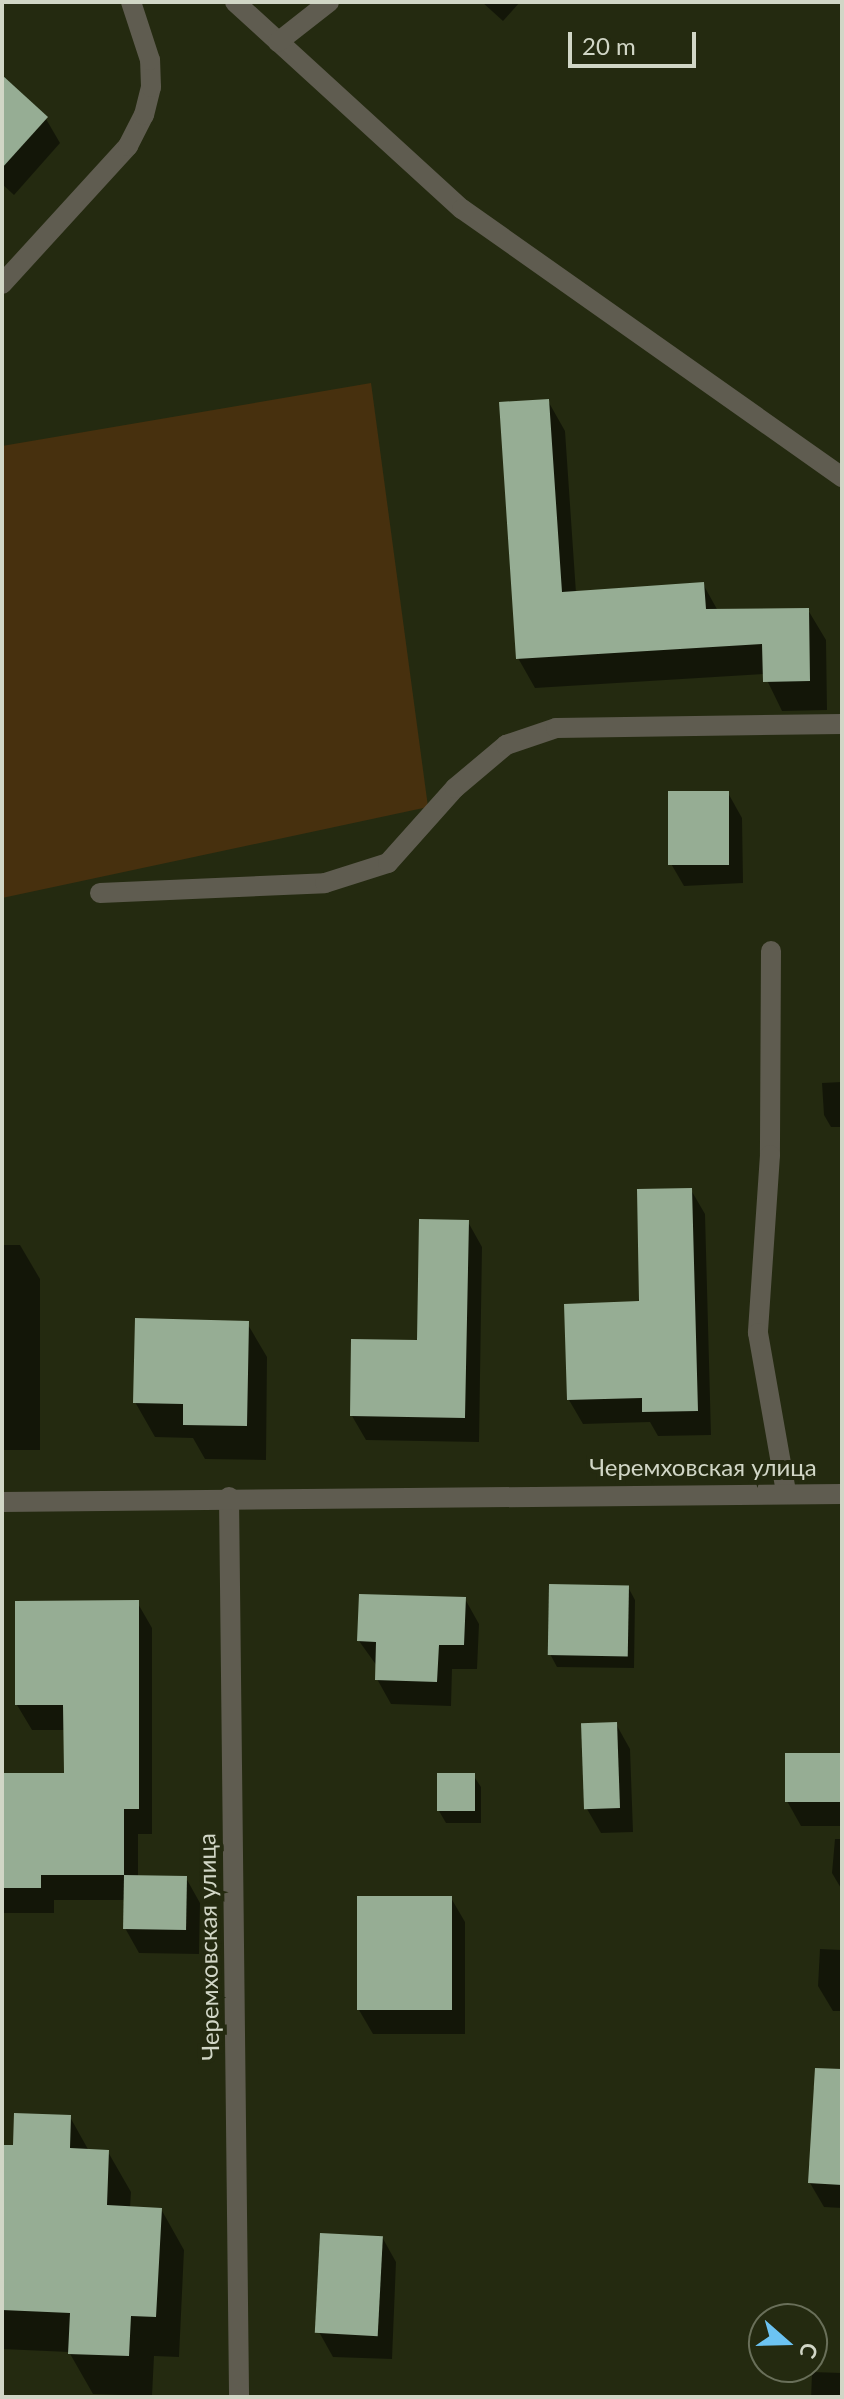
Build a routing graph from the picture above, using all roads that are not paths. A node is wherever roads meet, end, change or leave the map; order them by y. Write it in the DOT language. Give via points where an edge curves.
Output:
graph roads {
  1 [pos="131,2"];
  2 [pos="235,2"];
  3 [pos="329,2"];
  4 [pos="278,42"];
  5 [pos="2,284"];
  6 [pos="842,477"];
  7 [pos="842,724"];
  8 [pos="100,893"];
  9 [pos="771,951"];
  10 [pos="786,1492"];
  11 [pos="842,1494"];
  12 [pos="229,1497"];
  13 [pos="2,1502"];
  14 [pos="239,2397"];
  1 -- 5 [label="street" via="150,60 144,115 128,146"];
  2 -- 4 [label="street"];
  3 -- 4 [label="street"];
  4 -- 6 [label="street" via="462,209"];
  7 -- 8 [label="street" via="556,728 506,745 455,788 388,863 325,883"];
  9 -- 10 [label="street" via="770,1155 758,1333"];
  10 -- 11 [label="street, Черемховская улица"];
  10 -- 12 [label="street, Черемховская улица"];
  12 -- 13 [label="street, Черемховская улица"];
  12 -- 14 [label="street, Черемховская улица"];
}
